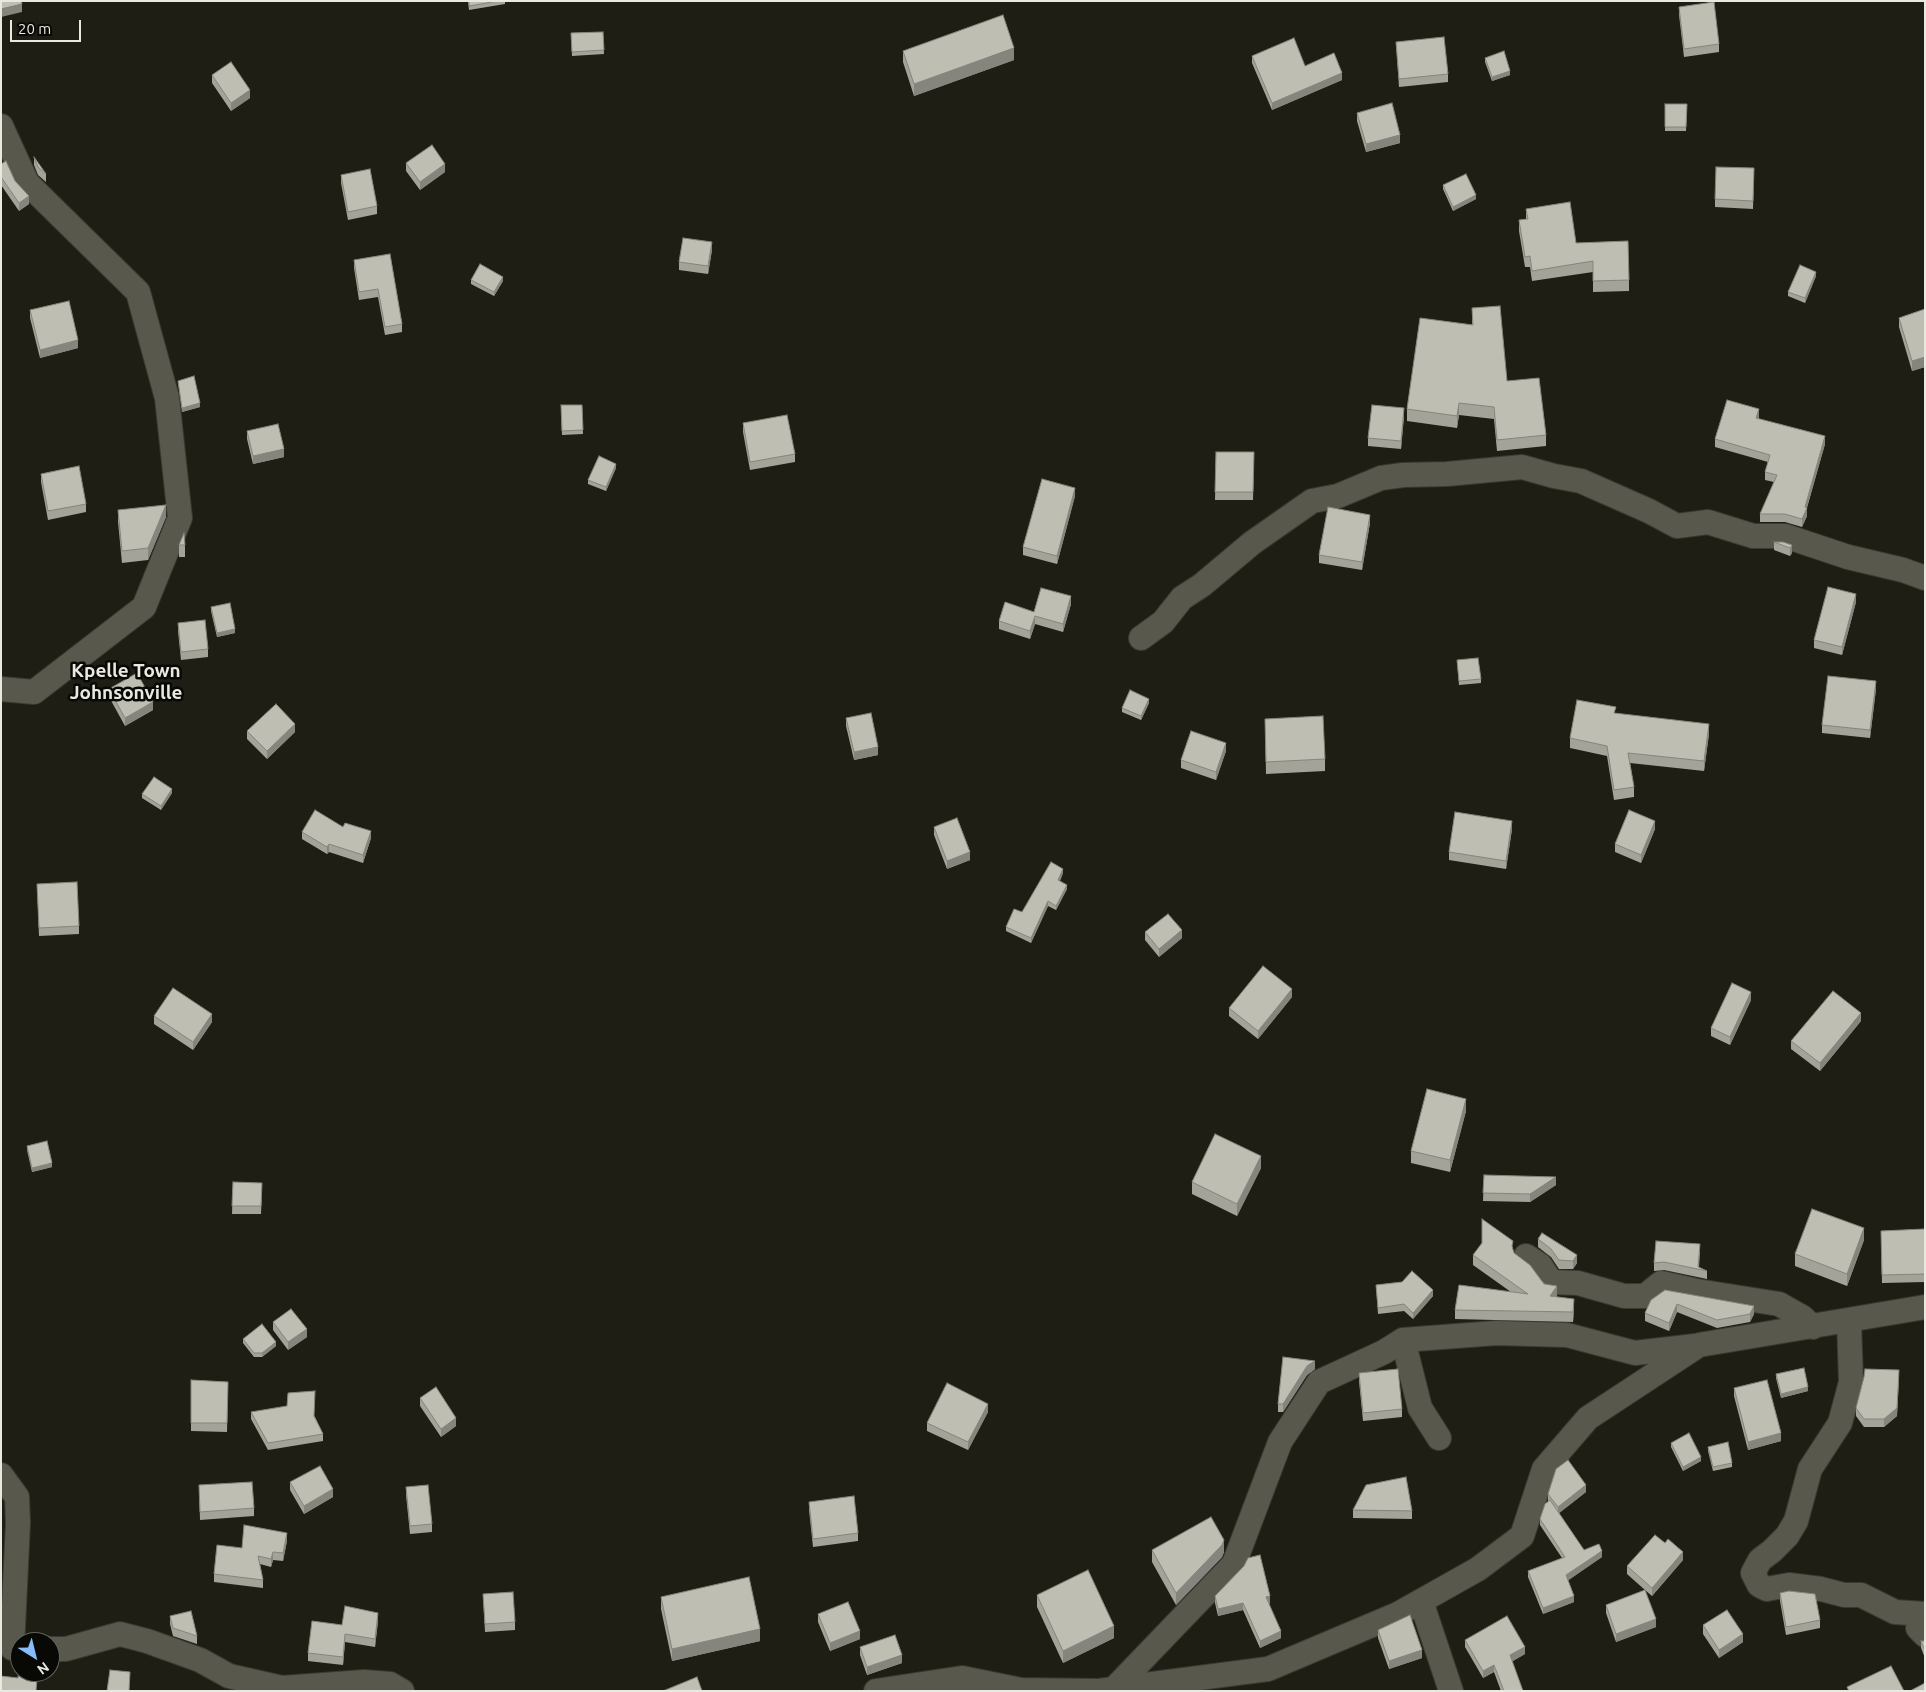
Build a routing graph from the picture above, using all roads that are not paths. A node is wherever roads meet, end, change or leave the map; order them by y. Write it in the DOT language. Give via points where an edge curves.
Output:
graph roads {
  1 [pos="1,126"];
  2 [pos="1925,578"];
  3 [pos="1141,638"];
  4 [pos="1,689"];
  5 [pos="1526,1256"];
  6 [pos="1925,1307"];
  7 [pos="1849,1321"];
  8 [pos="1813,1327"];
  9 [pos="1403,1340"];
  10 [pos="1699,1345"];
  11 [pos="1440,1438"];
  12 [pos="1,1474"];
  13 [pos="1421,1601"];
  14 [pos="1925,1615"];
  15 [pos="13,1632"];
  16 [pos="1925,1635"];
  17 [pos="60,1649"];
  18 [pos="1113,1690"];
  19 [pos="402,1691"];
  20 [pos="876,1691"];
  21 [pos="1451,1691"];
  1 -- 4 [label="street" via="27,183 138,292 167,398 180,518 144,607 34,692"];
  2 -- 3 [label="street" via="1784,536 1753,536 1708,522 1677,526 1581,481 1522,467 1403,475 1380,478 1338,496 1312,501 1182,598 1163,622"];
  5 -- 8 [label="street" via="1540,1265 1550,1282 1578,1283 1624,1296 1645,1296 1661,1283 1779,1304"];
  6 -- 7 [label="street"];
  7 -- 8 [label="street"];
  7 -- 14 [label="street" via="1851,1382 1840,1423 1810,1469 1796,1521 1787,1536 1760,1560 1754,1573 1759,1585 1767,1589 1789,1585 1861,1595 1895,1612"];
  8 -- 10 [label="street"];
  9 -- 10 [label="street" via="1496,1334 1567,1335 1635,1353"];
  9 -- 11 [label="street" via="1420,1408"];
  9 -- 18 [label="street" via="1319,1382 1280,1442 1234,1564"];
  10 -- 13 [label="street" via="1588,1418 1544,1469 1522,1536 1478,1569"];
  12 -- 15 [label="street" via="17,1497"];
  13 -- 18 [label="street" via="1268,1670"];
  13 -- 21 [label="street"];
  14 -- 16 [label="street" via="1918,1628"];
  17 -- 19 [label="street" via="120,1634 200,1660 229,1676 282,1688 364,1682 390,1684"];
  18 -- 20 [label="street" via="1021,1690 962,1678"];
}
